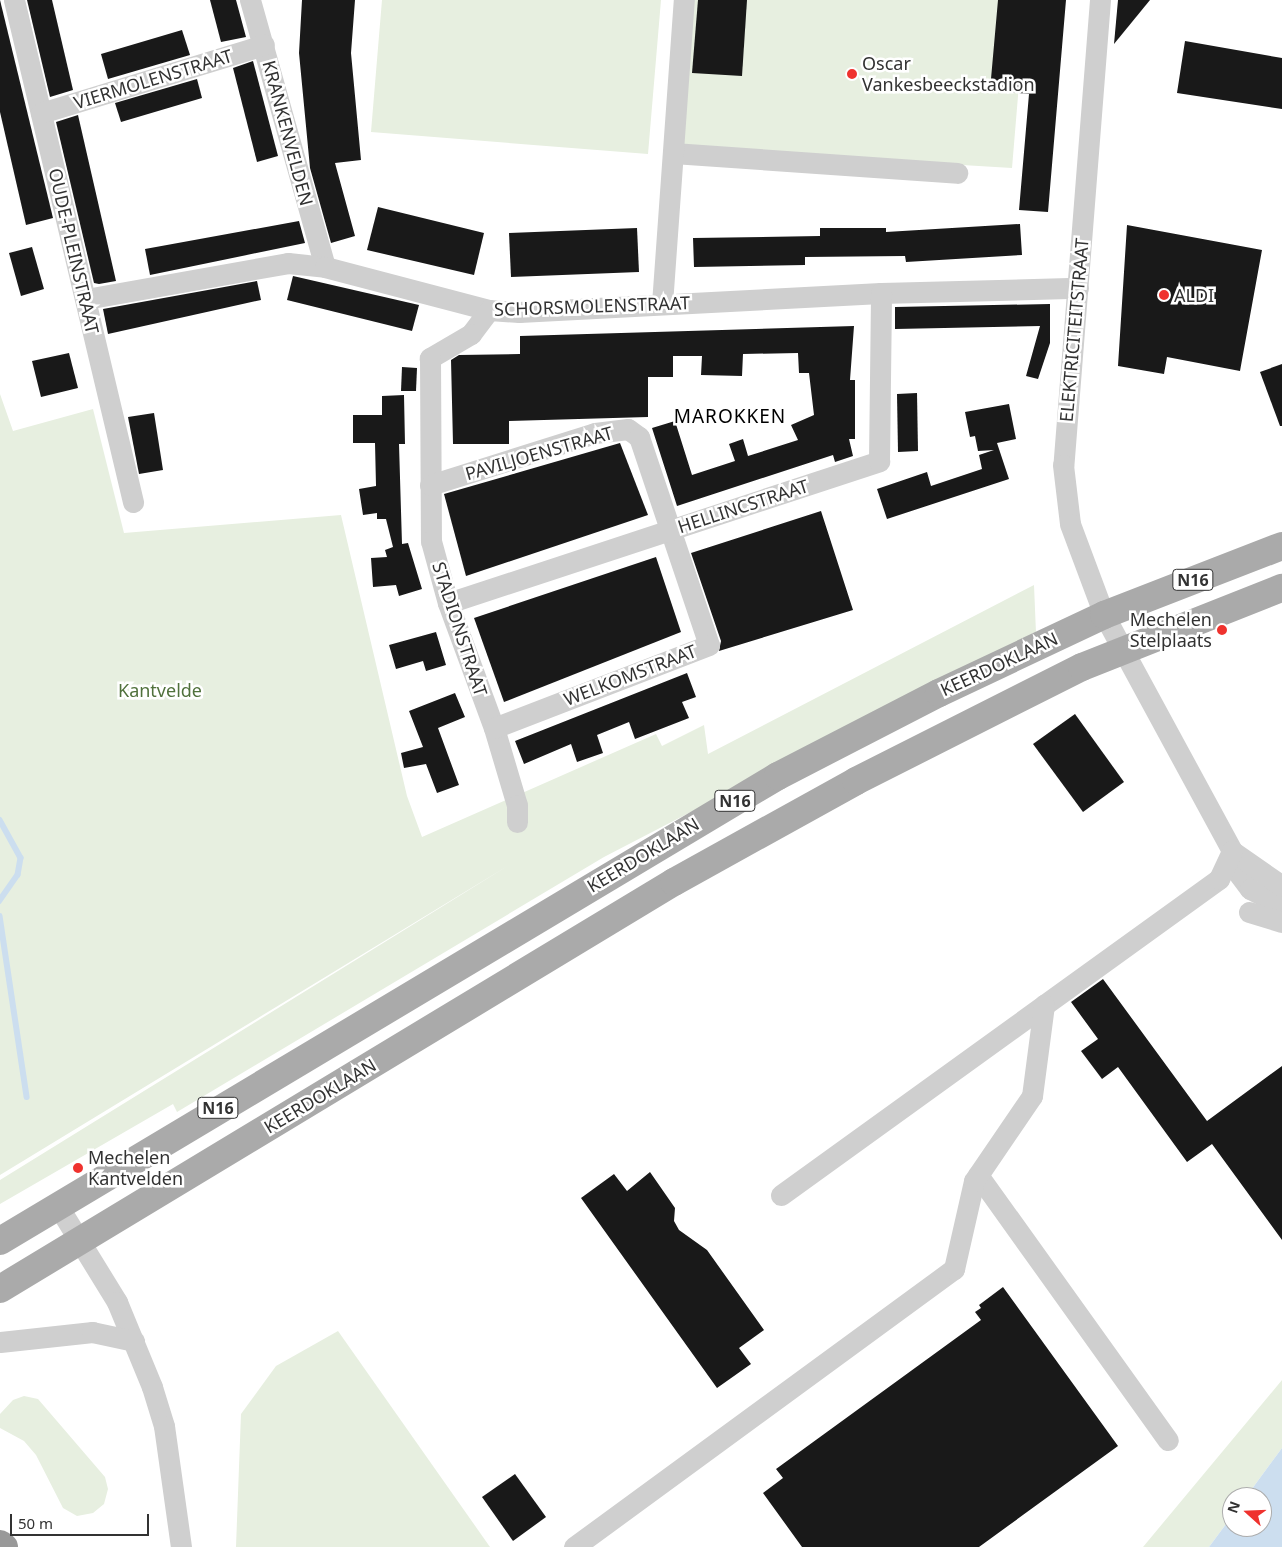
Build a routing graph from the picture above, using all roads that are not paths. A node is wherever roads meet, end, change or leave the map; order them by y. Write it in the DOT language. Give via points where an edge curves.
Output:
graph roads {
  1 [pos="14,0"];
  2 [pos="250,0"];
  3 [pos="684,0"];
  4 [pos="1100,0"];
  5 [pos="264,45"];
  6 [pos="41,113"];
  7 [pos="673,153"];
  8 [pos="957,173"];
  9 [pos="325,267"];
  10 [pos="1078,288"];
  11 [pos="881,293"];
  12 [pos="86,299"];
  13 [pos="662,304"];
  14 [pos="488,310"];
  15 [pos="430,485"];
  16 [pos="133,502"];
  17 [pos="670,530"];
  18 [pos="1282,546"];
  19 [pos="1282,588"];
  20 [pos="448,603"];
  21 [pos="1104,616"];
  22 [pos="1121,650"];
  23 [pos="494,728"];
  24 [pos="517,822"];
  25 [pos="1232,851"];
  26 [pos="1282,886"];
  27 [pos="1282,905"];
  28 [pos="1249,912"];
  29 [pos="1282,922"];
  30 [pos="1044,1005"];
  31 [pos="978,1175"];
  32 [pos="781,1195"];
  33 [pos="58,1206"];
  34 [pos="81,1240"];
  35 [pos="0,1241"];
  36 [pos="0,1288"];
  37 [pos="134,1341"];
  38 [pos="0,1342"];
  39 [pos="1168,1440"];
  40 [pos="0,1544"];
  41 [pos="4,1547"];
  42 [pos="181,1547"];
  43 [pos="574,1547"];
  1 -- 6 [label="street, OUDE-PLEINSTRAAT"];
  2 -- 5 [label="street, KRANKENVELDEN"];
  3 -- 7 [label="street"];
  4 -- 10 [label="street, ELEKTRICITEITSTRAAT"];
  5 -- 6 [label="street, VIERMOLENSTRAAT"];
  5 -- 9 [label="street, KRANKENVELDEN"];
  6 -- 12 [label="street, OUDE-PLEINSTRAAT"];
  7 -- 8 [label="street"];
  7 -- 13 [label="street"];
  9 -- 12 [label="street, SCHORSMOLENSTRAAT" via="288,263"];
  9 -- 14 [label="street, SCHORSMOLENSTRAAT"];
  10 -- 11 [label="street, SCHORSMOLENSTRAAT"];
  10 -- 21 [label="street, ELEKTRICITEITSTRAAT" via="1063,464 1070,524"];
  11 -- 13 [label="street, SCHORSMOLENSTRAAT"];
  11 -- 17 [label="street, HELLINCSTRAAT" via="879,460"];
  12 -- 16 [label="street, OUDE-PLEINSTRAAT"];
  13 -- 14 [label="street, SCHORSMOLENSTRAAT"];
  14 -- 15 [label="street, STADIONSTRAAT" via="471,334 430,358"];
  15 -- 17 [label="street, PAVILJOENSTRAAT" via="595,433 628,429 639,437"];
  15 -- 20 [label="street, STADIONSTRAAT" via="432,541"];
  17 -- 20 [label="street, HELLINCSTRAAT"];
  17 -- 23 [label="street, WELKOMSTRAAT" via="708,645"];
  18 -- 21 [label="main road, KEERDOKLAAN / N16"];
  19 -- 22 [label="main road, KEERDOKLAAN / N16"];
  20 -- 23 [label="street, STADIONSTRAAT"];
  21 -- 22 [label="street, ELEKTRICITEITSTRAAT"];
  21 -- 33 [label="main road, KEERDOKLAAN / N16" via="939,692 778,776"];
  22 -- 25 [label="street, ELEKTRICITEITSTRAAT"];
  22 -- 34 [label="main road, KEERDOKLAAN / N16" via="856,781 674,882"];
  23 -- 24 [label="street, STADIONSTRAAT" via="517,805"];
  25 -- 26 [label="street"];
  25 -- 27 [label="street" via="1233,865 1250,889"];
  25 -- 30 [label="street" via="1219,879"];
  28 -- 29 [label="street"];
  30 -- 31 [label="street" via="1032,1096"];
  30 -- 32 [label="street"];
  31 -- 39 [label="street"];
  31 -- 43 [label="street" via="954,1269"];
  33 -- 34 [label="street"];
  33 -- 35 [label="main road, N16"];
  34 -- 36 [label="main road, N16"];
  34 -- 37 [label="street" via="117,1302"];
  37 -- 38 [label="street" via="92,1332"];
  37 -- 42 [label="street" via="164,1426"];
  40 -- 41 [label="highway"];
}
